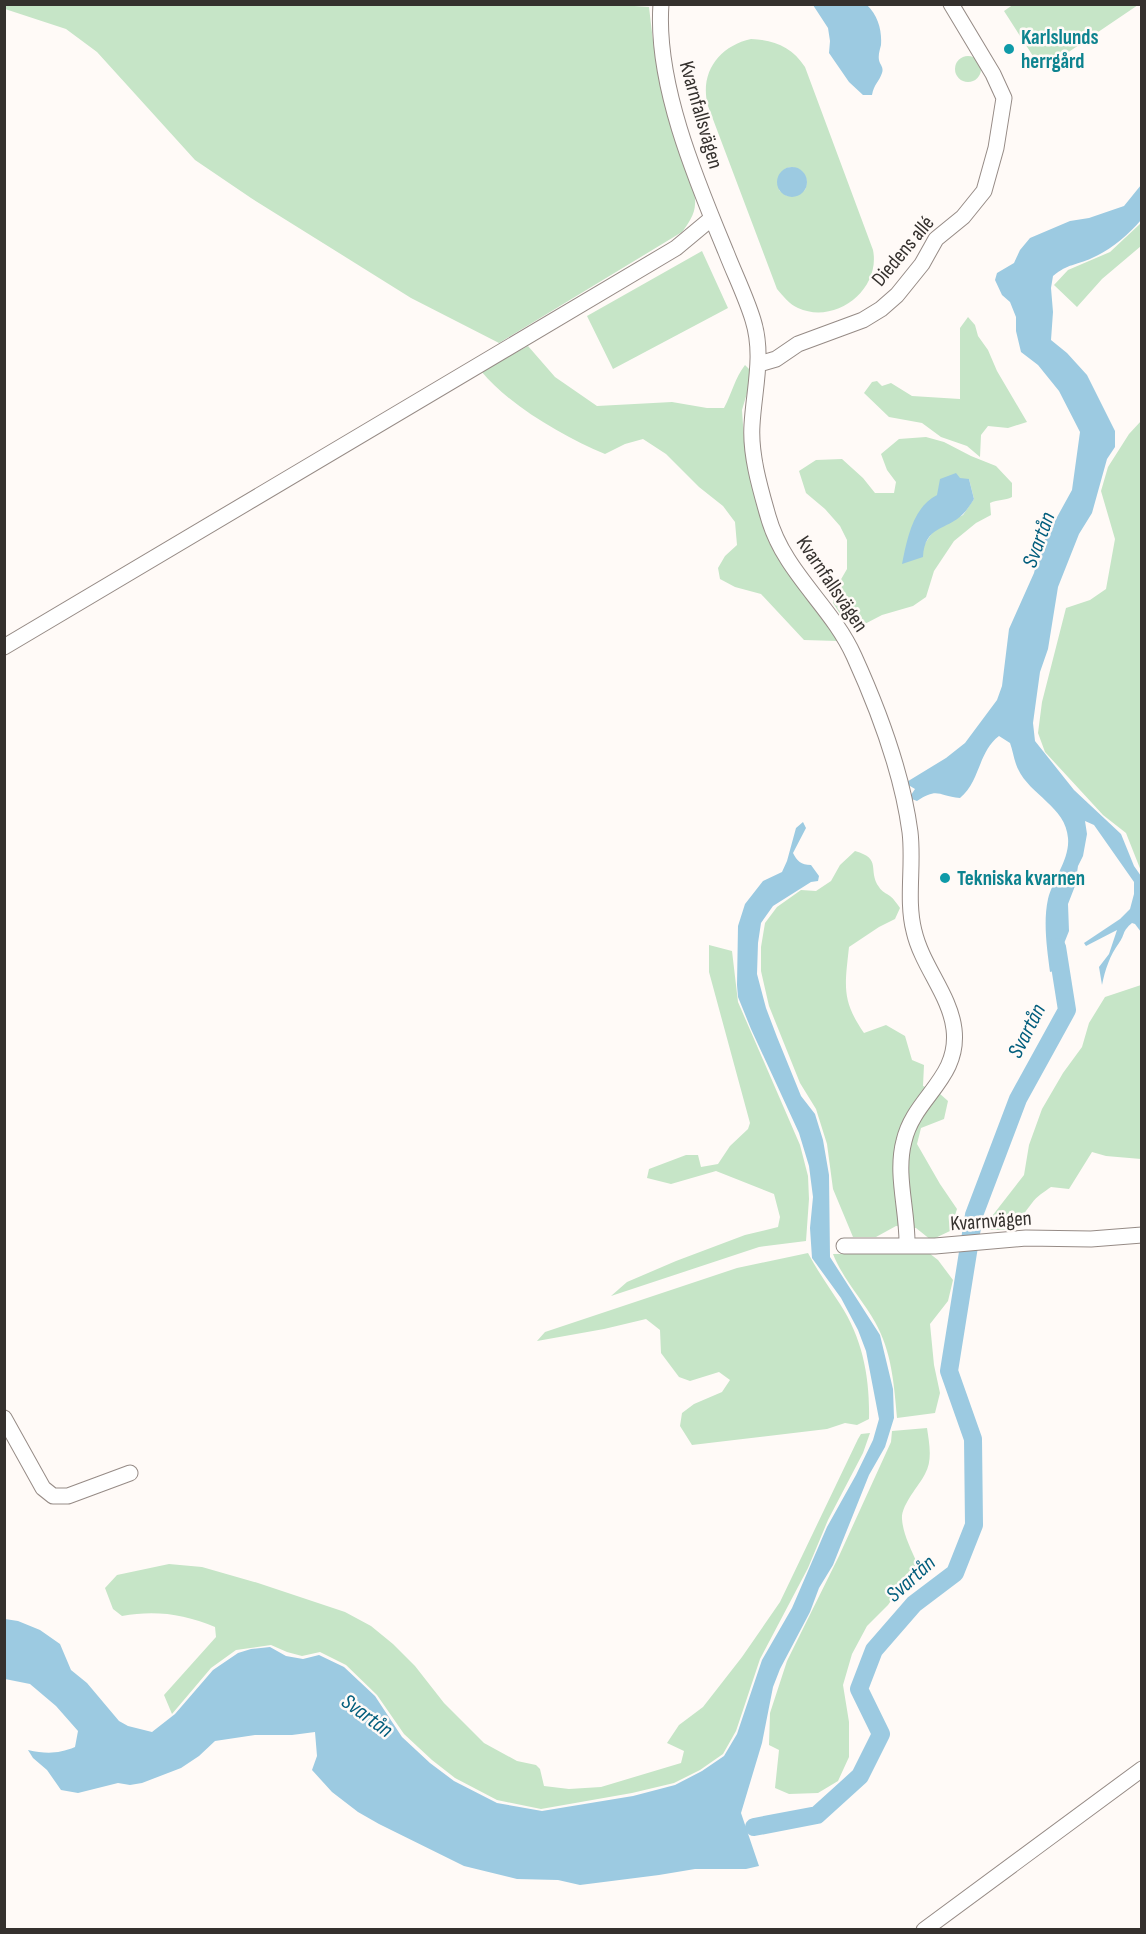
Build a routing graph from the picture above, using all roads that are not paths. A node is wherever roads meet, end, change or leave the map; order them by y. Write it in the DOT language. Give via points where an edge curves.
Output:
graph roads {
  1 [pos="661,4"];
  2 [pos="951,4"];
  3 [pos="712,218"];
  4 [pos="759,364"];
  5 [pos="4,647"];
  6 [pos="1142,1235"];
  7 [pos="844,1246"];
  8 [pos="907,1246"];
  9 [pos="4,1419"];
  10 [pos="130,1473"];
  11 [pos="1142,1769"];
  12 [pos="924,1929"];
  1 -- 3 [label="street, Kvarnfallsvägen" via="660,40 670,90"];
  2 -- 4 [label="street, Diedens allé" via="1004,98 984,191 963,218 936,239 922,264 881,309"];
  3 -- 4 [label="street, Kvarnfallsvägen" via="753,321"];
  3 -- 5 [label="street" via="676,248"];
  4 -- 8 [label="street, Kvarnfallsvägen" via="752,441 769,518 796,574 846,640 882,726 910,830 912,927 953,1026 950,1064 914,1116 904,1139 901,1166"];
  6 -- 8 [label="street, Kvarnvägen"];
  7 -- 8 [label="street, Kvarnvägen"];
  9 -- 10 [label="street" via="43,1488 53,1496 68,1496"];
  11 -- 12 [label="street"];
}
